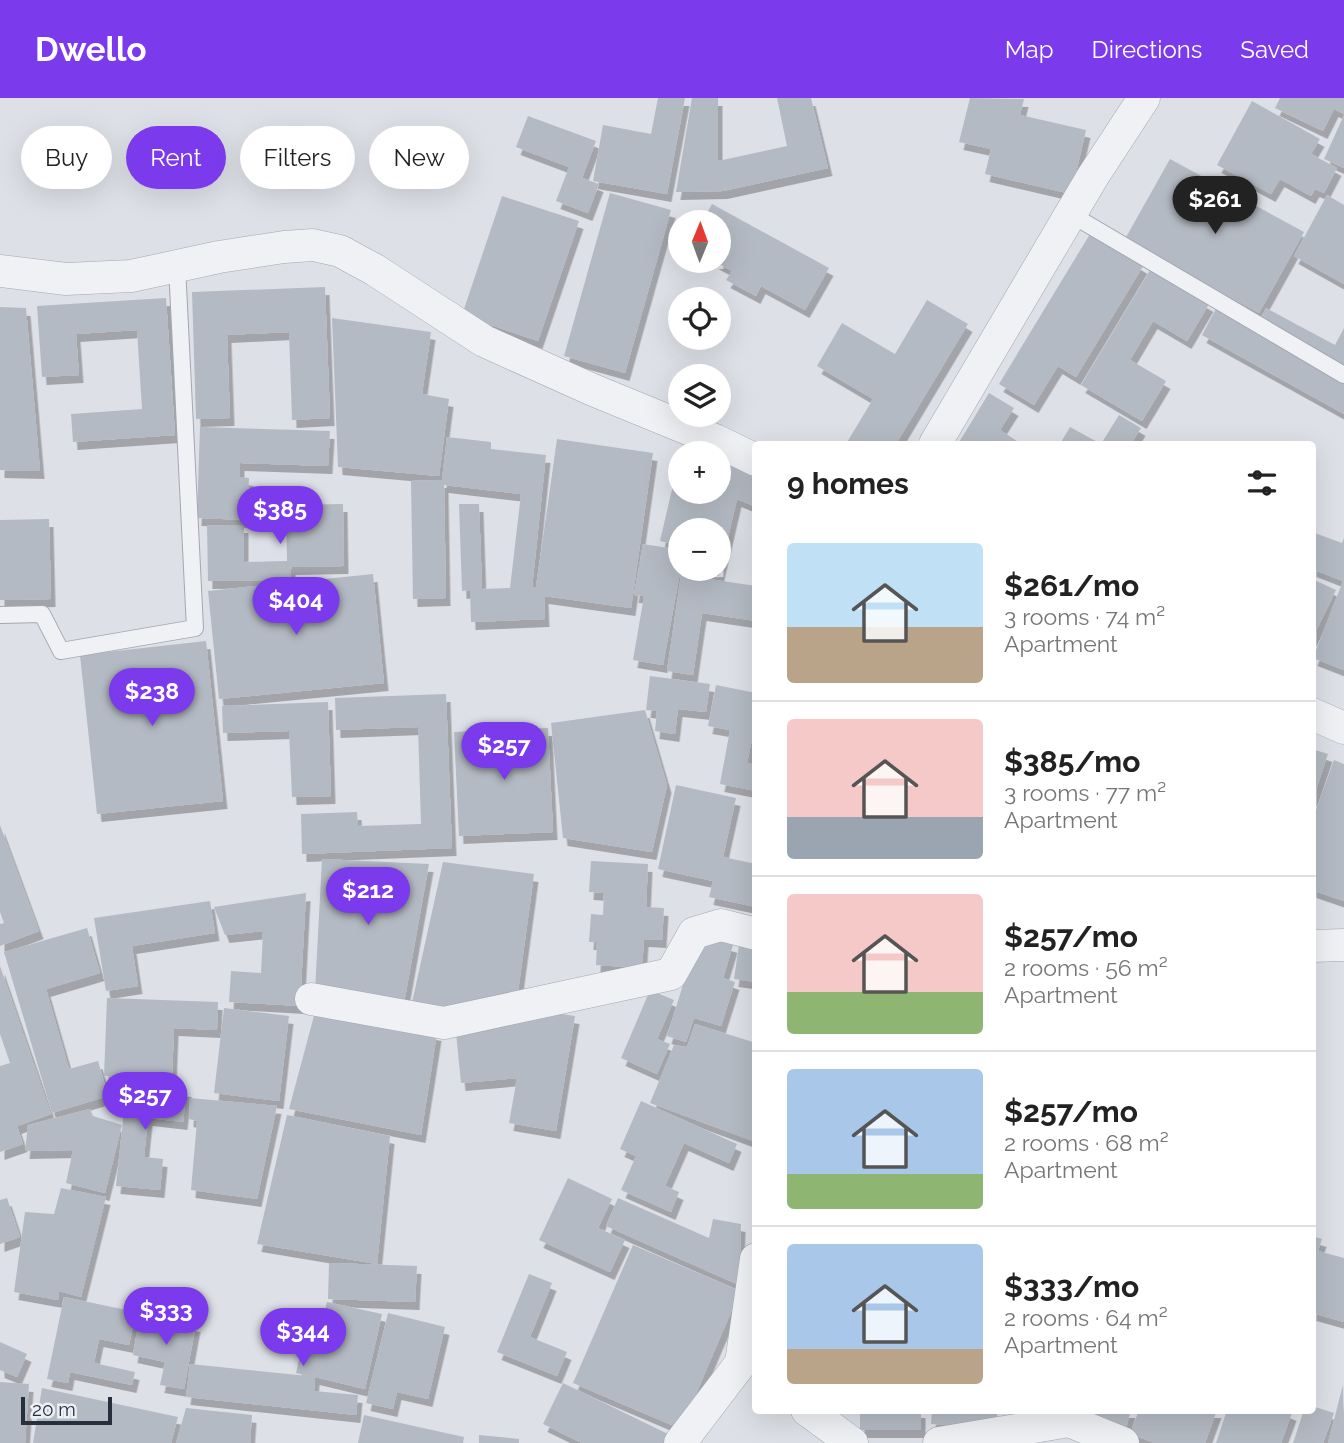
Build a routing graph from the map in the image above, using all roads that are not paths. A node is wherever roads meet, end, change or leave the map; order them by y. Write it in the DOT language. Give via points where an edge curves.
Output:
graph roads {
  1 [pos="1144,98"];
  2 [pos="1072,215"];
  3 [pos="177,266"];
  4 [pos="0,271"];
  5 [pos="1344,375"];
  6 [pos="937,441"];
  7 [pos="752,458"];
  8 [pos="0,615"];
  9 [pos="1316,716"];
  10 [pos="1344,728"];
  11 [pos="752,933"];
  12 [pos="1344,945"];
  13 [pos="1316,946"];
  14 [pos="311,999"];
  15 [pos="752,1321"];
  16 [pos="749,1368"];
  17 [pos="812,1414"];
  18 [pos="680,1443"];
  19 [pos="852,1443"];
  20 [pos="939,1443"];
  21 [pos="1123,1443"];
  1 -- 2 [label="street"];
  2 -- 5 [label="lane"];
  2 -- 6 [label="street"];
  3 -- 4 [label="street" via="131,276 66,279"];
  3 -- 7 [label="street" via="284,247 313,245 340,251 484,341"];
  3 -- 8 [label="lane" via="195,628 61,651 42,614"];
  9 -- 10 [label="street"];
  11 -- 14 [label="street" via="721,925 694,933 671,974 444,1023"];
  12 -- 13 [label="street"];
  15 -- 16 [label="street"];
  16 -- 18 [label="street"];
  17 -- 19 [label="street"];
  20 -- 21 [label="street" via="1069,1422"];
}
